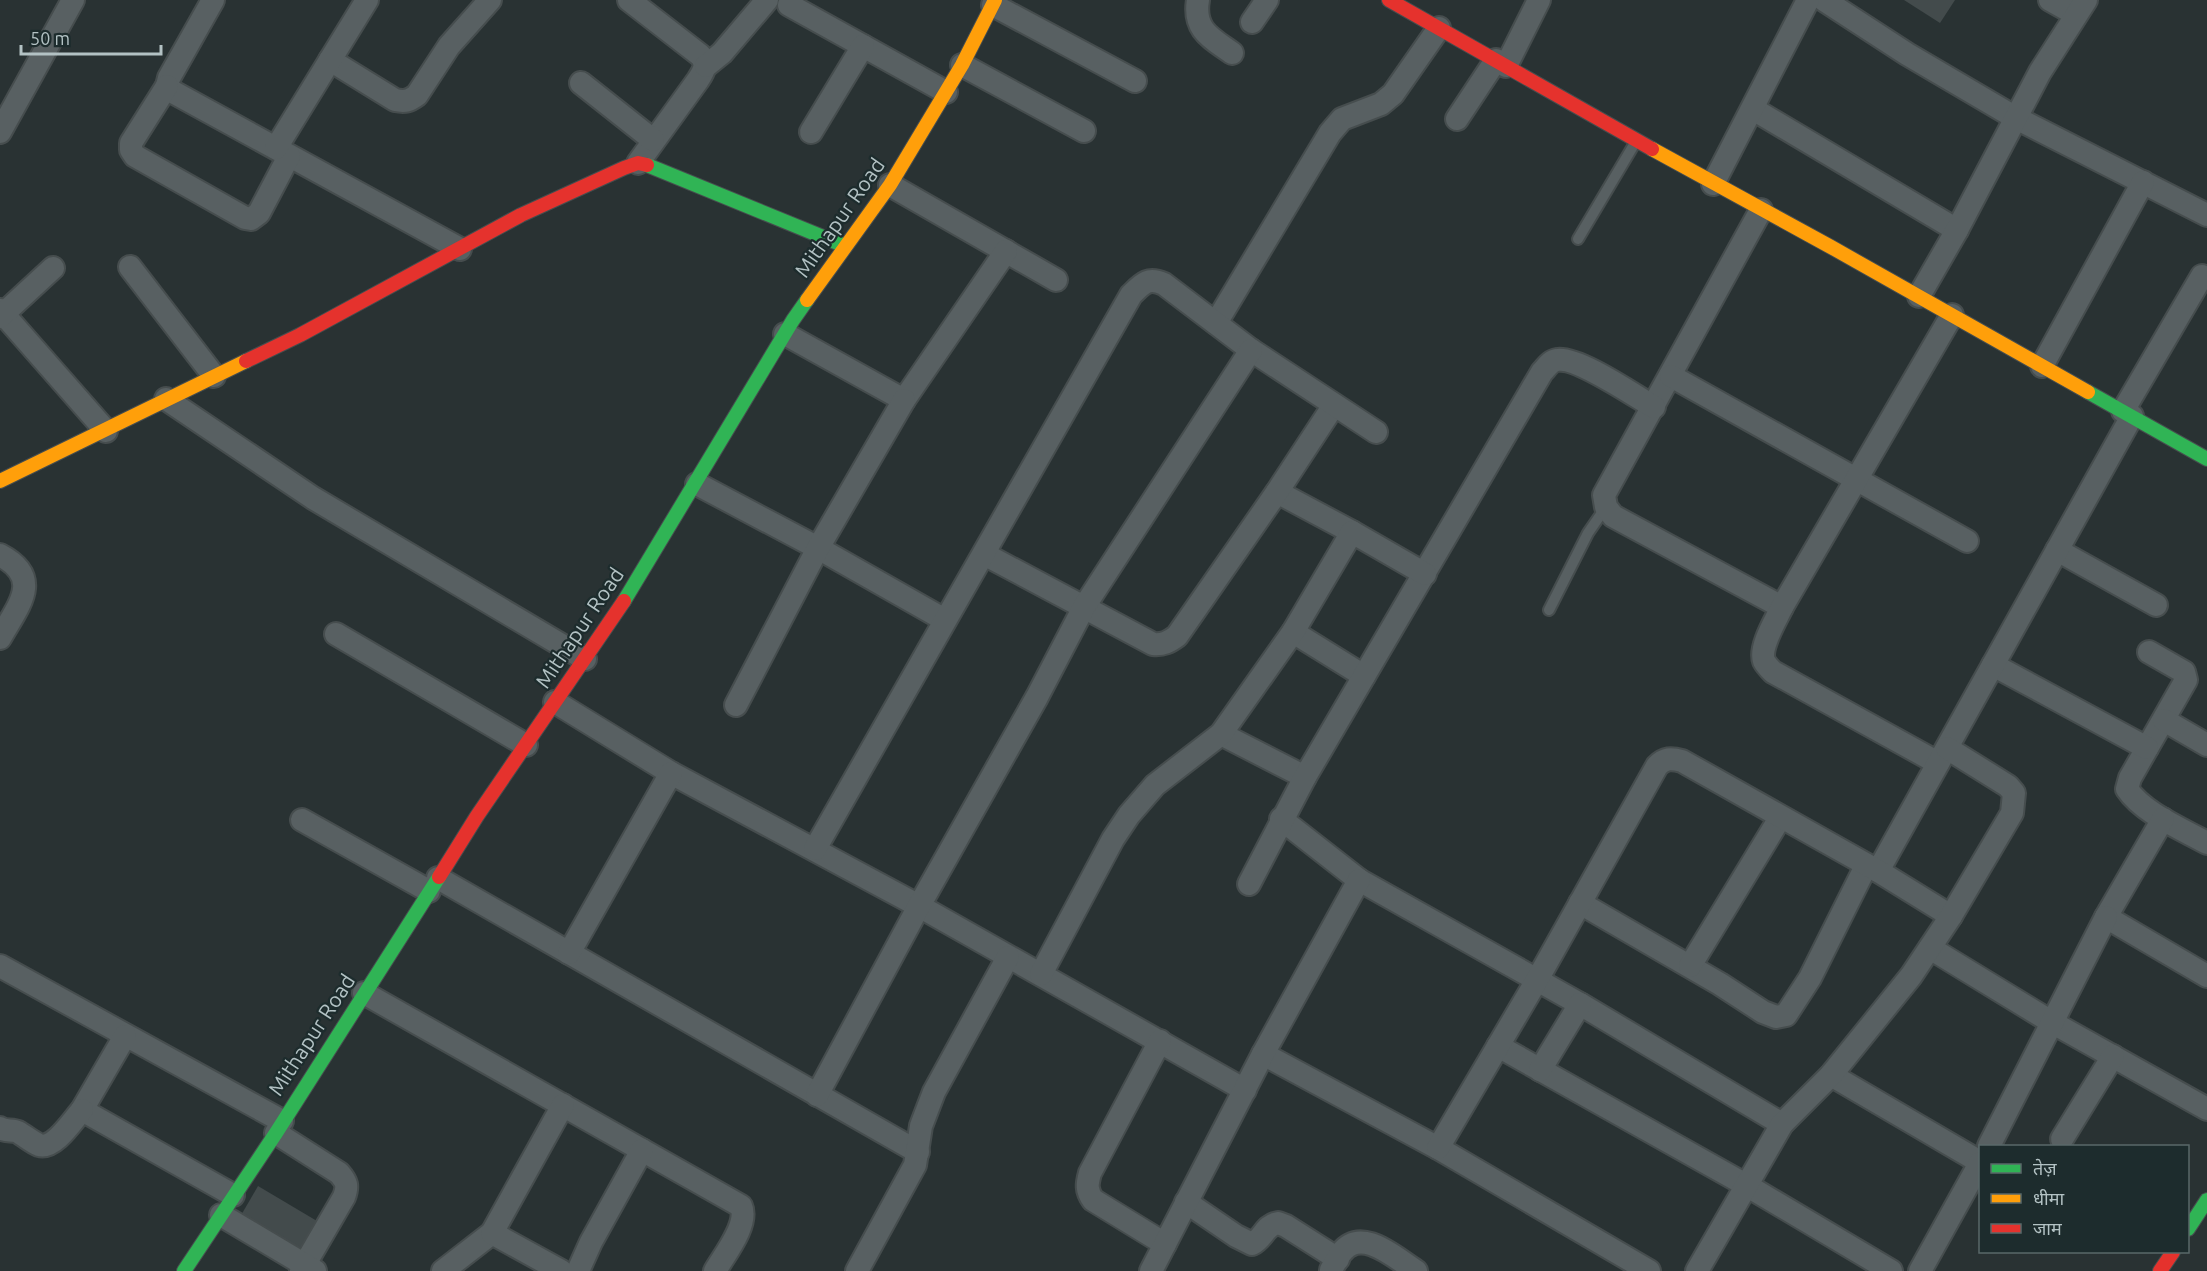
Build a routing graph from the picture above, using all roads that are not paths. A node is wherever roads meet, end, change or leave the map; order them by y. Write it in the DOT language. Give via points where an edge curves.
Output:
graph roads {
  1 [pos="73,0"];
  2 [pos="213,0"];
  3 [pos="367,0"];
  4 [pos="490,0"];
  5 [pos="629,0"];
  6 [pos="1198,0"];
  7 [pos="1268,0"];
  8 [pos="1389,0"];
  9 [pos="1539,0"];
  10 [pos="1808,0"];
  11 [pos="1824,0"];
  12 [pos="2050,0"];
  13 [pos="778,2"];
  14 [pos="994,3"];
  15 [pos="2080,7"];
  16 [pos="1252,22"];
  17 [pos="1439,28"];
  18 [pos="863,46"];
  19 [pos="1232,54"];
  20 [pos="330,60"];
  21 [pos="1501,63"];
  22 [pos="962,65"];
  23 [pos="705,66"];
  24 [pos="1135,81"];
  25 [pos="581,83"];
  26 [pos="167,86"];
  27 [pos="946,92"];
  28 [pos="1753,108"];
  29 [pos="2016,118"];
  30 [pos="1457,119"];
  31 [pos="1084,131"];
  32 [pos="0,132"];
  33 [pos="811,132"];
  34 [pos="653,140"];
  35 [pos="1637,141"];
  36 [pos="283,152"];
  37 [pos="638,164"];
  38 [pos="2143,182"];
  39 [pos="1713,184"];
  40 [pos="890,185"];
  41 [pos="1761,210"];
  42 [pos="2207,215"];
  43 [pos="1957,230"];
  44 [pos="1578,239"];
  45 [pos="845,246"];
  46 [pos="460,249"];
  47 [pos="1006,251"];
  48 [pos="130,267"];
  49 [pos="53,268"];
  50 [pos="2202,276"];
  51 [pos="1056,280"];
  52 [pos="1919,296"];
  53 [pos="1,314"];
  54 [pos="1952,315"];
  55 [pos="1216,323"];
  56 [pos="785,334"];
  57 [pos="1251,350"];
  58 [pos="2042,366"];
  59 [pos="214,376"];
  60 [pos="1671,376"];
  61 [pos="166,399"];
  62 [pos="904,400"];
  63 [pos="1334,405"];
  64 [pos="1654,407"];
  65 [pos="2127,413"];
  66 [pos="106,431"];
  67 [pos="1376,432"];
  68 [pos="2207,459"];
  69 [pos="1857,480"];
  70 [pos="0,481"];
  71 [pos="697,484"];
  72 [pos="1277,492"];
  73 [pos="1606,507"];
  74 [pos="1353,532"];
  75 [pos="1967,541"];
  76 [pos="818,548"];
  77 [pos="2057,550"];
  78 [pos="984,554"];
  79 [pos="0,555"];
  80 [pos="1425,574"];
  81 [pos="2156,605"];
  82 [pos="1084,607"];
  83 [pos="1782,607"];
  84 [pos="1549,610"];
  85 [pos="945,620"];
  86 [pos="1293,632"];
  87 [pos="336,634"];
  88 [pos="0,638"];
  89 [pos="2149,652"];
  90 [pos="585,658"];
  91 [pos="1993,665"];
  92 [pos="1364,676"];
  93 [pos="555,702"];
  94 [pos="736,705"];
  95 [pos="2164,720"];
  96 [pos="1221,734"];
  97 [pos="526,745"];
  98 [pos="2207,745"];
  99 [pos="2147,748"];
  100 [pos="1942,755"];
  101 [pos="671,773"];
  102 [pos="1305,777"];
  103 [pos="1780,818"];
  104 [pos="1281,819"];
  105 [pos="2163,819"];
  106 [pos="302,820"];
  107 [pos="2207,843"];
  108 [pos="815,849"];
  109 [pos="1872,868"];
  110 [pos="1359,880"];
  111 [pos="433,884"];
  112 [pos="1249,884"];
  113 [pos="1580,903"];
  114 [pos="919,906"];
  115 [pos="1951,916"];
  116 [pos="2106,917"];
  117 [pos="1930,948"];
  118 [pos="569,953"];
  119 [pos="1008,957"];
  120 [pos="0,966"];
  121 [pos="1690,966"];
  122 [pos="1041,974"];
  123 [pos="2207,976"];
  124 [pos="1536,980"];
  125 [pos="364,993"];
  126 [pos="1580,1004"];
  127 [pos="2053,1023"];
  128 [pos="125,1036"];
  129 [pos="1160,1041"];
  130 [pos="1498,1046"];
  131 [pos="1263,1054"];
  132 [pos="2113,1056"];
  133 [pos="1540,1070"];
  134 [pos="1831,1075"];
  135 [pos="1245,1090"];
  136 [pos="817,1095"];
  137 [pos="563,1105"];
  138 [pos="2207,1109"];
  139 [pos="82,1110"];
  140 [pos="1782,1124"];
  141 [pos="279,1127"];
  142 [pos="2,1131"];
  143 [pos="2062,1139"];
  144 [pos="1990,1145"];
  145 [pos="1438,1148"];
  146 [pos="642,1150"];
  147 [pos="918,1152"];
  148 [pos="1979,1161"];
  149 [pos="1979,1164"];
  150 [pos="1746,1185"];
  151 [pos="233,1196"];
  152 [pos="1186,1202"];
  153 [pos="2205,1207"];
  154 [pos="221,1215"];
  155 [pos="2189,1227"];
  156 [pos="492,1233"];
  157 [pos="1165,1244"];
  158 [pos="1334,1265"];
  159 [pos="307,1269"];
  160 [pos="184,1271"];
  161 [pos="443,1271"];
  162 [pos="561,1271"];
  163 [pos="578,1271"];
  164 [pos="716,1271"];
  165 [pos="857,1271"];
  166 [pos="1151,1271"];
  167 [pos="1416,1271"];
  168 [pos="1649,1271"];
  169 [pos="1697,1271"];
  170 [pos="1891,1271"];
  171 [pos="1920,1271"];
  1 -- 32 [label="street"];
  2 -- 26 [label="street"];
  3 -- 20 [label="street"];
  4 -- 20 [label="street" via="410,100 396,100"];
  5 -- 23 [label="street" via="700,55"];
  6 -- 19 [label="street" via="1202,28"];
  7 -- 16 [label="street"];
  8 -- 17 [label="street"];
  9 -- 21 [label="street"];
  10 -- 28 [label="street"];
  11 -- 29 [label="street"];
  12 -- 15 [label="street"];
  13 -- 18 [label="street"];
  13 -- 23 [label="street"];
  14 -- 22 [label="street, Mithapur Road"];
  14 -- 24 [label="street"];
  15 -- 29 [label="street"];
  17 -- 21 [label="street"];
  17 -- 55 [label="street" via="1392,94 1381,104 1342,119 1330,133"];
  18 -- 27 [label="street"];
  18 -- 33 [label="street"];
  20 -- 36 [label="street"];
  21 -- 30 [label="street"];
  21 -- 35 [label="street"];
  22 -- 27 [label="street, Mithapur Road"];
  22 -- 31 [label="street"];
  23 -- 34 [label="street"];
  25 -- 34 [label="street"];
  26 -- 36 [label="street"];
  26 -- 36 [label="street" via="131,143 135,156 250,219 259,213"];
  27 -- 40 [label="street, Mithapur Road"];
  28 -- 39 [label="street"];
  28 -- 43 [label="street"];
  29 -- 38 [label="street"];
  29 -- 43 [label="street"];
  34 -- 37 [label="street"];
  35 -- 39 [label="street"];
  35 -- 44 [label="lane"];
  36 -- 46 [label="street"];
  37 -- 45 [label="street"];
  37 -- 46 [label="street" via="521,215"];
  38 -- 42 [label="street"];
  38 -- 58 [label="street"];
  39 -- 41 [label="street"];
  40 -- 45 [label="street, Mithapur Road"];
  40 -- 47 [label="street"];
  41 -- 52 [label="street"];
  41 -- 60 [label="street"];
  43 -- 52 [label="street"];
  45 -- 56 [label="street, Mithapur Road"];
  46 -- 59 [label="street" via="300,335"];
  47 -- 51 [label="street"];
  47 -- 62 [label="street"];
  48 -- 59 [label="street"];
  49 -- 53 [label="street"];
  50 -- 65 [label="street"];
  52 -- 54 [label="street"];
  53 -- 66 [label="street"];
  54 -- 58 [label="street"];
  54 -- 69 [label="street"];
  55 -- 57 [label="street"];
  55 -- 78 [label="street" via="1164,284 1147,280 1140,285"];
  56 -- 62 [label="street"];
  56 -- 71 [label="street, Mithapur Road"];
  57 -- 63 [label="street"];
  57 -- 82 [label="street"];
  58 -- 65 [label="street"];
  59 -- 61 [label="street"];
  60 -- 64 [label="street"];
  60 -- 69 [label="street"];
  61 -- 66 [label="street"];
  61 -- 90 [label="street" via="313,498"];
  62 -- 76 [label="street"];
  63 -- 67 [label="street"];
  63 -- 72 [label="street"];
  64 -- 73 [label="street" via="1604,495"];
  64 -- 80 [label="street" via="1591,370 1558,359 1551,362"];
  65 -- 68 [label="street"];
  65 -- 77 [label="street"];
  66 -- 70 [label="street"];
  69 -- 75 [label="street"];
  69 -- 83 [label="street"];
  71 -- 76 [label="street"];
  71 -- 90 [label="street, Mithapur Road"];
  72 -- 74 [label="street"];
  72 -- 82 [label="street" via="1171,641 1153,644"];
  73 -- 83 [label="street" via="1613,516"];
  73 -- 84 [label="lane" via="1588,533"];
  74 -- 80 [label="street"];
  74 -- 86 [label="street"];
  76 -- 85 [label="street"];
  76 -- 94 [label="street"];
  77 -- 81 [label="street"];
  77 -- 91 [label="street"];
  78 -- 82 [label="street"];
  78 -- 85 [label="street"];
  79 -- 88 [label="street" via="18,566 25,590"];
  80 -- 92 [label="street"];
  82 -- 114 [label="street"];
  83 -- 100 [label="street" via="1763,653 1773,672"];
  85 -- 108 [label="street"];
  86 -- 92 [label="street"];
  86 -- 96 [label="street"];
  87 -- 97 [label="street"];
  89 -- 95 [label="street" via="2184,672 2186,680"];
  90 -- 93 [label="street, Mithapur Road"];
  91 -- 99 [label="street"];
  91 -- 100 [label="street"];
  92 -- 102 [label="street"];
  93 -- 97 [label="street, Mithapur Road"];
  93 -- 101 [label="street"];
  95 -- 98 [label="street"];
  95 -- 99 [label="street"];
  96 -- 102 [label="street"];
  96 -- 122 [label="street" via="1155,785 1129,815"];
  97 -- 111 [label="street, Mithapur Road"];
  99 -- 105 [label="street" via="2127,789 2140,804"];
  100 -- 109 [label="street"];
  100 -- 115 [label="street" via="2008,786 2015,799 2012,813"];
  101 -- 108 [label="street"];
  101 -- 118 [label="street"];
  102 -- 104 [label="street"];
  103 -- 109 [label="street"];
  103 -- 113 [label="street" via="1682,761 1662,761"];
  103 -- 121 [label="street"];
  104 -- 110 [label="street"];
  104 -- 112 [label="street"];
  105 -- 107 [label="street"];
  105 -- 116 [label="street"];
  106 -- 111 [label="street"];
  108 -- 114 [label="street"];
  109 -- 115 [label="street"];
  109 -- 121 [label="street" via="1786,1015 1776,1017 1763,1012"];
  110 -- 124 [label="street"];
  110 -- 131 [label="street"];
  111 -- 118 [label="street"];
  111 -- 125 [label="street, Mithapur Road"];
  113 -- 121 [label="street"];
  113 -- 124 [label="street"];
  114 -- 119 [label="street"];
  114 -- 136 [label="street"];
  115 -- 117 [label="street"];
  116 -- 123 [label="street"];
  116 -- 127 [label="street"];
  117 -- 127 [label="street"];
  117 -- 134 [label="street"];
  118 -- 136 [label="street"];
  119 -- 122 [label="street"];
  119 -- 147 [label="street" via="930,1100"];
  120 -- 128 [label="street"];
  122 -- 129 [label="street"];
  124 -- 126 [label="street"];
  124 -- 130 [label="street"];
  125 -- 137 [label="street"];
  125 -- 141 [label="street, Mithapur Road"];
  126 -- 133 [label="street"];
  126 -- 140 [label="street"];
  127 -- 132 [label="street"];
  127 -- 144 [label="street"];
  128 -- 139 [label="street"];
  128 -- 141 [label="street"];
  129 -- 135 [label="street"];
  129 -- 157 [label="street" via="1090,1173 1087,1186 1093,1200"];
  130 -- 133 [label="street"];
  130 -- 145 [label="street"];
  131 -- 135 [label="street"];
  131 -- 145 [label="street"];
  132 -- 138 [label="street"];
  132 -- 143 [label="street"];
  133 -- 150 [label="street"];
  134 -- 140 [label="street"];
  134 -- 148 [label="street"];
  135 -- 152 [label="street"];
  136 -- 147 [label="street"];
  137 -- 146 [label="street"];
  137 -- 156 [label="street"];
  139 -- 142 [label="street" via="47,1146 14,1130"];
  139 -- 151 [label="street"];
  140 -- 150 [label="street"];
  141 -- 151 [label="street, Mithapur Road"];
  141 -- 159 [label="street" via="346,1181 344,1197"];
  145 -- 168 [label="street"];
  146 -- 163 [label="street"];
  146 -- 164 [label="street" via="741,1206 741,1225"];
  147 -- 165 [label="street" via="907,1182"];
  149 -- 171 [label="street"];
  150 -- 169 [label="street"];
  150 -- 170 [label="street"];
  151 -- 154 [label="street, Mithapur Road"];
  152 -- 157 [label="street"];
  152 -- 158 [label="street" via="1252,1244 1268,1227 1278,1223 1286,1226"];
  153 -- 155 [label="street"];
  154 -- 159 [label="street"];
  154 -- 160 [label="street, Mithapur Road"];
  156 -- 161 [label="street"];
  156 -- 162 [label="street"];
  157 -- 166 [label="street"];
  158 -- 167 [label="street" via="1342,1252 1363,1241"];
}
